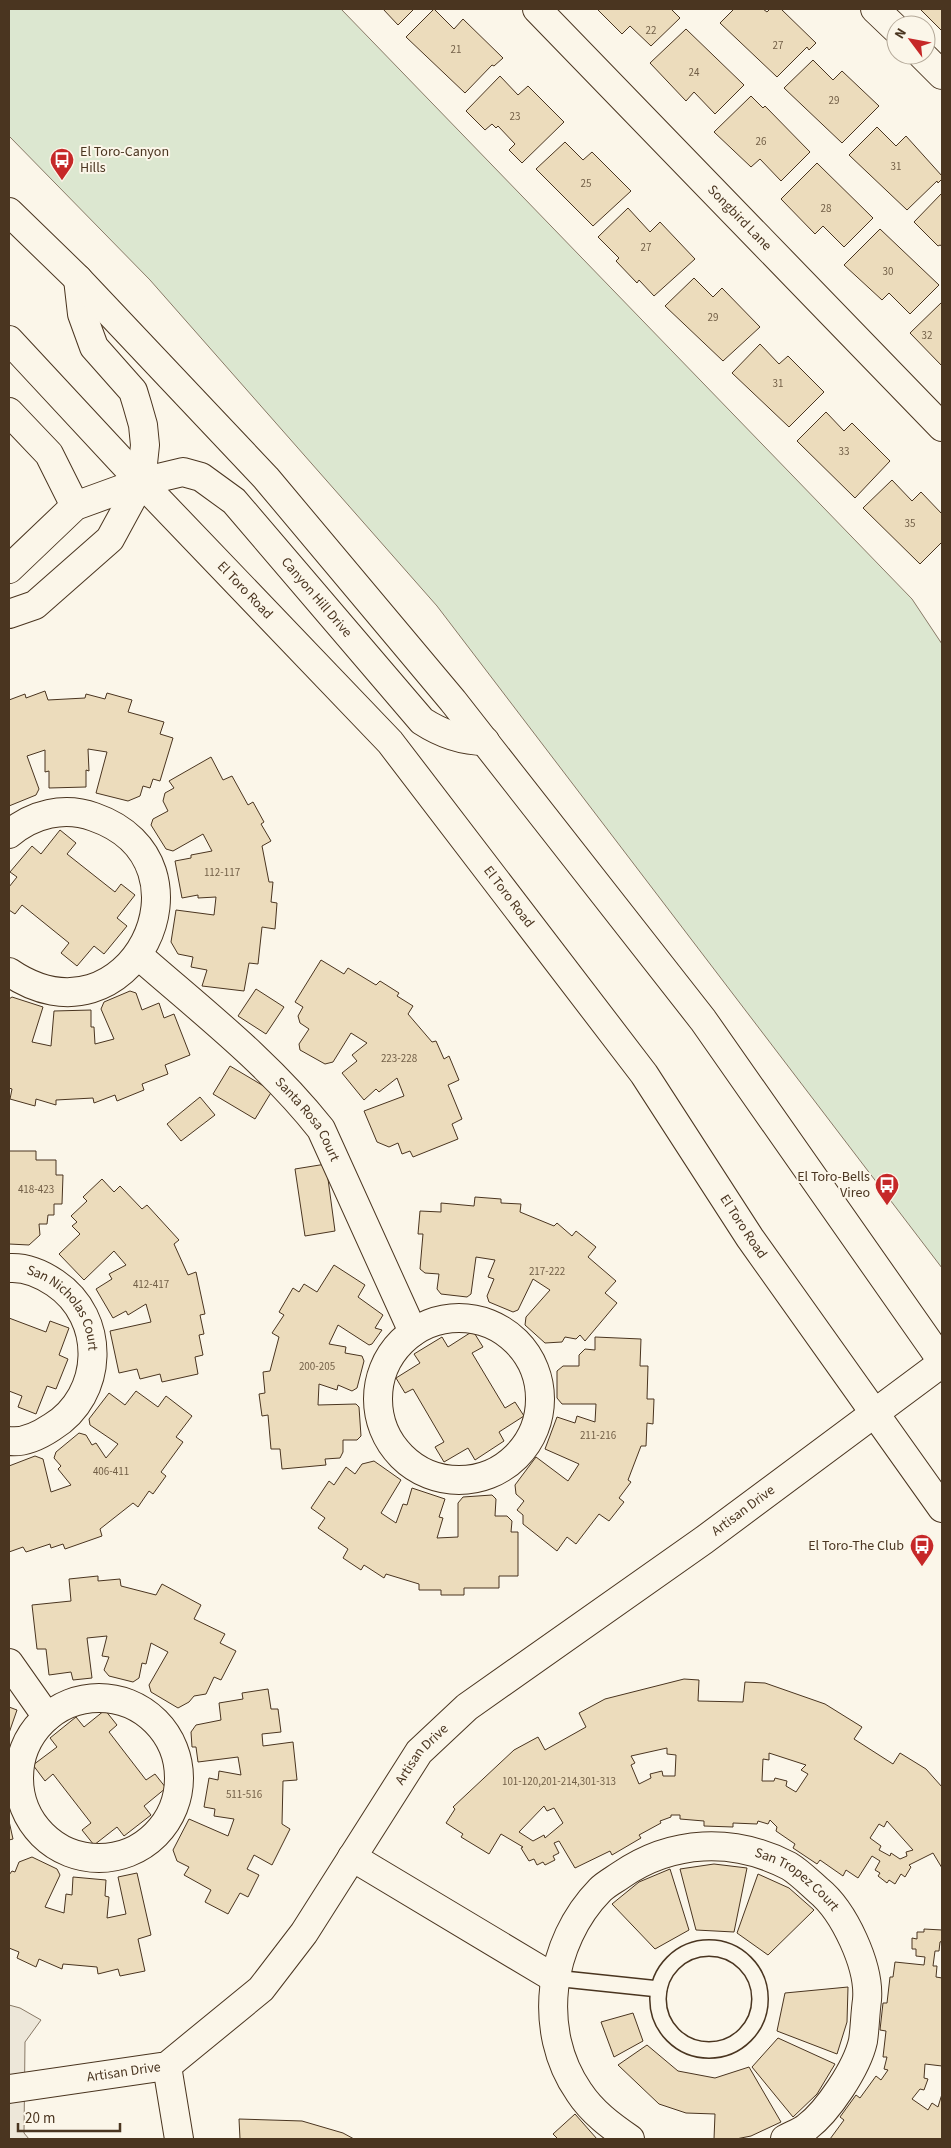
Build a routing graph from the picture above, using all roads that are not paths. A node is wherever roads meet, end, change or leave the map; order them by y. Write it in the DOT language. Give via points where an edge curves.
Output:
graph roads {
  1 [pos="537,9"];
  2 [pos="875,9"];
  3 [pos="886,19"];
  4 [pos="932,65"];
  5 [pos="942,75"];
  6 [pos="9,212"];
  7 [pos="78,279"];
  8 [pos="9,340"];
  9 [pos="9,412"];
  10 [pos="942,427"];
  11 [pos="141,482"];
  12 [pos="75,506"];
  13 [pos="9,569"];
  14 [pos="9,614"];
  15 [pos="485,741"];
  16 [pos="9,834"];
  17 [pos="139,956"];
  18 [pos="9,972"];
  19 [pos="9,1268"];
  20 [pos="413,1332"];
  21 [pos="942,1362"];
  22 [pos="872,1413"];
  23 [pos="9,1441"];
  24 [pos="942,1508"];
  25 [pos="9,1663"];
  26 [pos="47,1717"];
  27 [pos="352,1858"];
  28 [pos="554,1978"];
  29 [pos="659,1989"];
  30 [pos="167,2066"];
  31 [pos="9,2089"];
  32 [pos="179,2139"];
  33 [pos="630,2139"];
  34 [pos="785,2139"];
  1 -- 10 [label="street, Songbird Lane"];
  2 -- 3 [label="street"];
  4 -- 5 [label="street"];
  6 -- 7 [label="street"];
  7 -- 11 [label="street" via="82,314 94,347 133,391 145,445"];
  7 -- 15 [label="street" via="266,478"];
  8 -- 11 [label="street, El Toro Road"];
  9 -- 12 [label="street" via="49,454"];
  11 -- 12 [label="street, Canyon Hill Drive"];
  11 -- 14 [label="street" via="110,539 35,605"];
  11 -- 15 [label="street, Canyon Hill Drive" via="183,472 201,476 234,501 413,712 436,730 471,741"];
  11 -- 22 [label="street, El Toro Road" via="390,742 644,1074 750,1238"];
  12 -- 13 [label="street, Canyon Hill Drive"];
  15 -- 21 [label="street" via="703,1020"];
  16 -- 17 [label="street" via="22,823 50,813 81,812 110,822 134,841 150,868 157,898 152,928"];
  17 -- 18 [label="street" via="118,976 92,989 63,992 35,987"];
  17 -- 20 [label="street, Santa Rosa Court" via="266,1067 321,1129"];
  19 -- 23 [label="street, San Nicholas Court" via="17,1267 44,1275 68,1291 85,1314 93,1342 92,1370 83,1397 65,1419 41,1434"];
  20 -- 20 [label="street" via="394,1350 381,1374 377,1401 382,1427 395,1451 415,1469 440,1479 467,1481 493,1473 515,1458 531,1436 540,1411 539,1384 530,1359 513,1338 490,1324 464,1318 437,1320"];
  21 -- 22 [label="street, Artisan Drive"];
  22 -- 24 [label="street, El Toro Road"];
  22 -- 27 [label="street, Artisan Drive" via="704,1540 467,1706 419,1752"];
  25 -- 26 [label="street"];
  26 -- 26 [label="street" via="30,1739 20,1765 20,1793 30,1819 48,1840 72,1854 100,1858 127,1853 151,1839 167,1820 177,1797 179,1772 174,1747 160,1726 142,1709 118,1700 93,1698 69,1704"];
  27 -- 28 [label="street"];
  27 -- 30 [label="street, Artisan Drive" via="304,1933 261,1989"];
  28 -- 29 [label="lane"];
  28 -- 33 [label="street, San Tropez Court" via="552,2018 561,2056 578,2092 604,2121"];
  28 -- 34 [label="street, San Tropez Court" via="570,1930 600,1889 643,1860 692,1846 742,1848 790,1867 829,1899 856,1943 867,1992 862,2043 841,2090 807,2127"];
  29 -- 29 [label="lane" via="665,1973 676,1960 690,1951 707,1948 738,1956 758,1983 760,2000 749,2031 735,2043 720,2049 703,2050 680,2040 663,2022 658,2005"];
  30 -- 31 [label="street, Artisan Drive"];
  30 -- 32 [label="street"];
}
